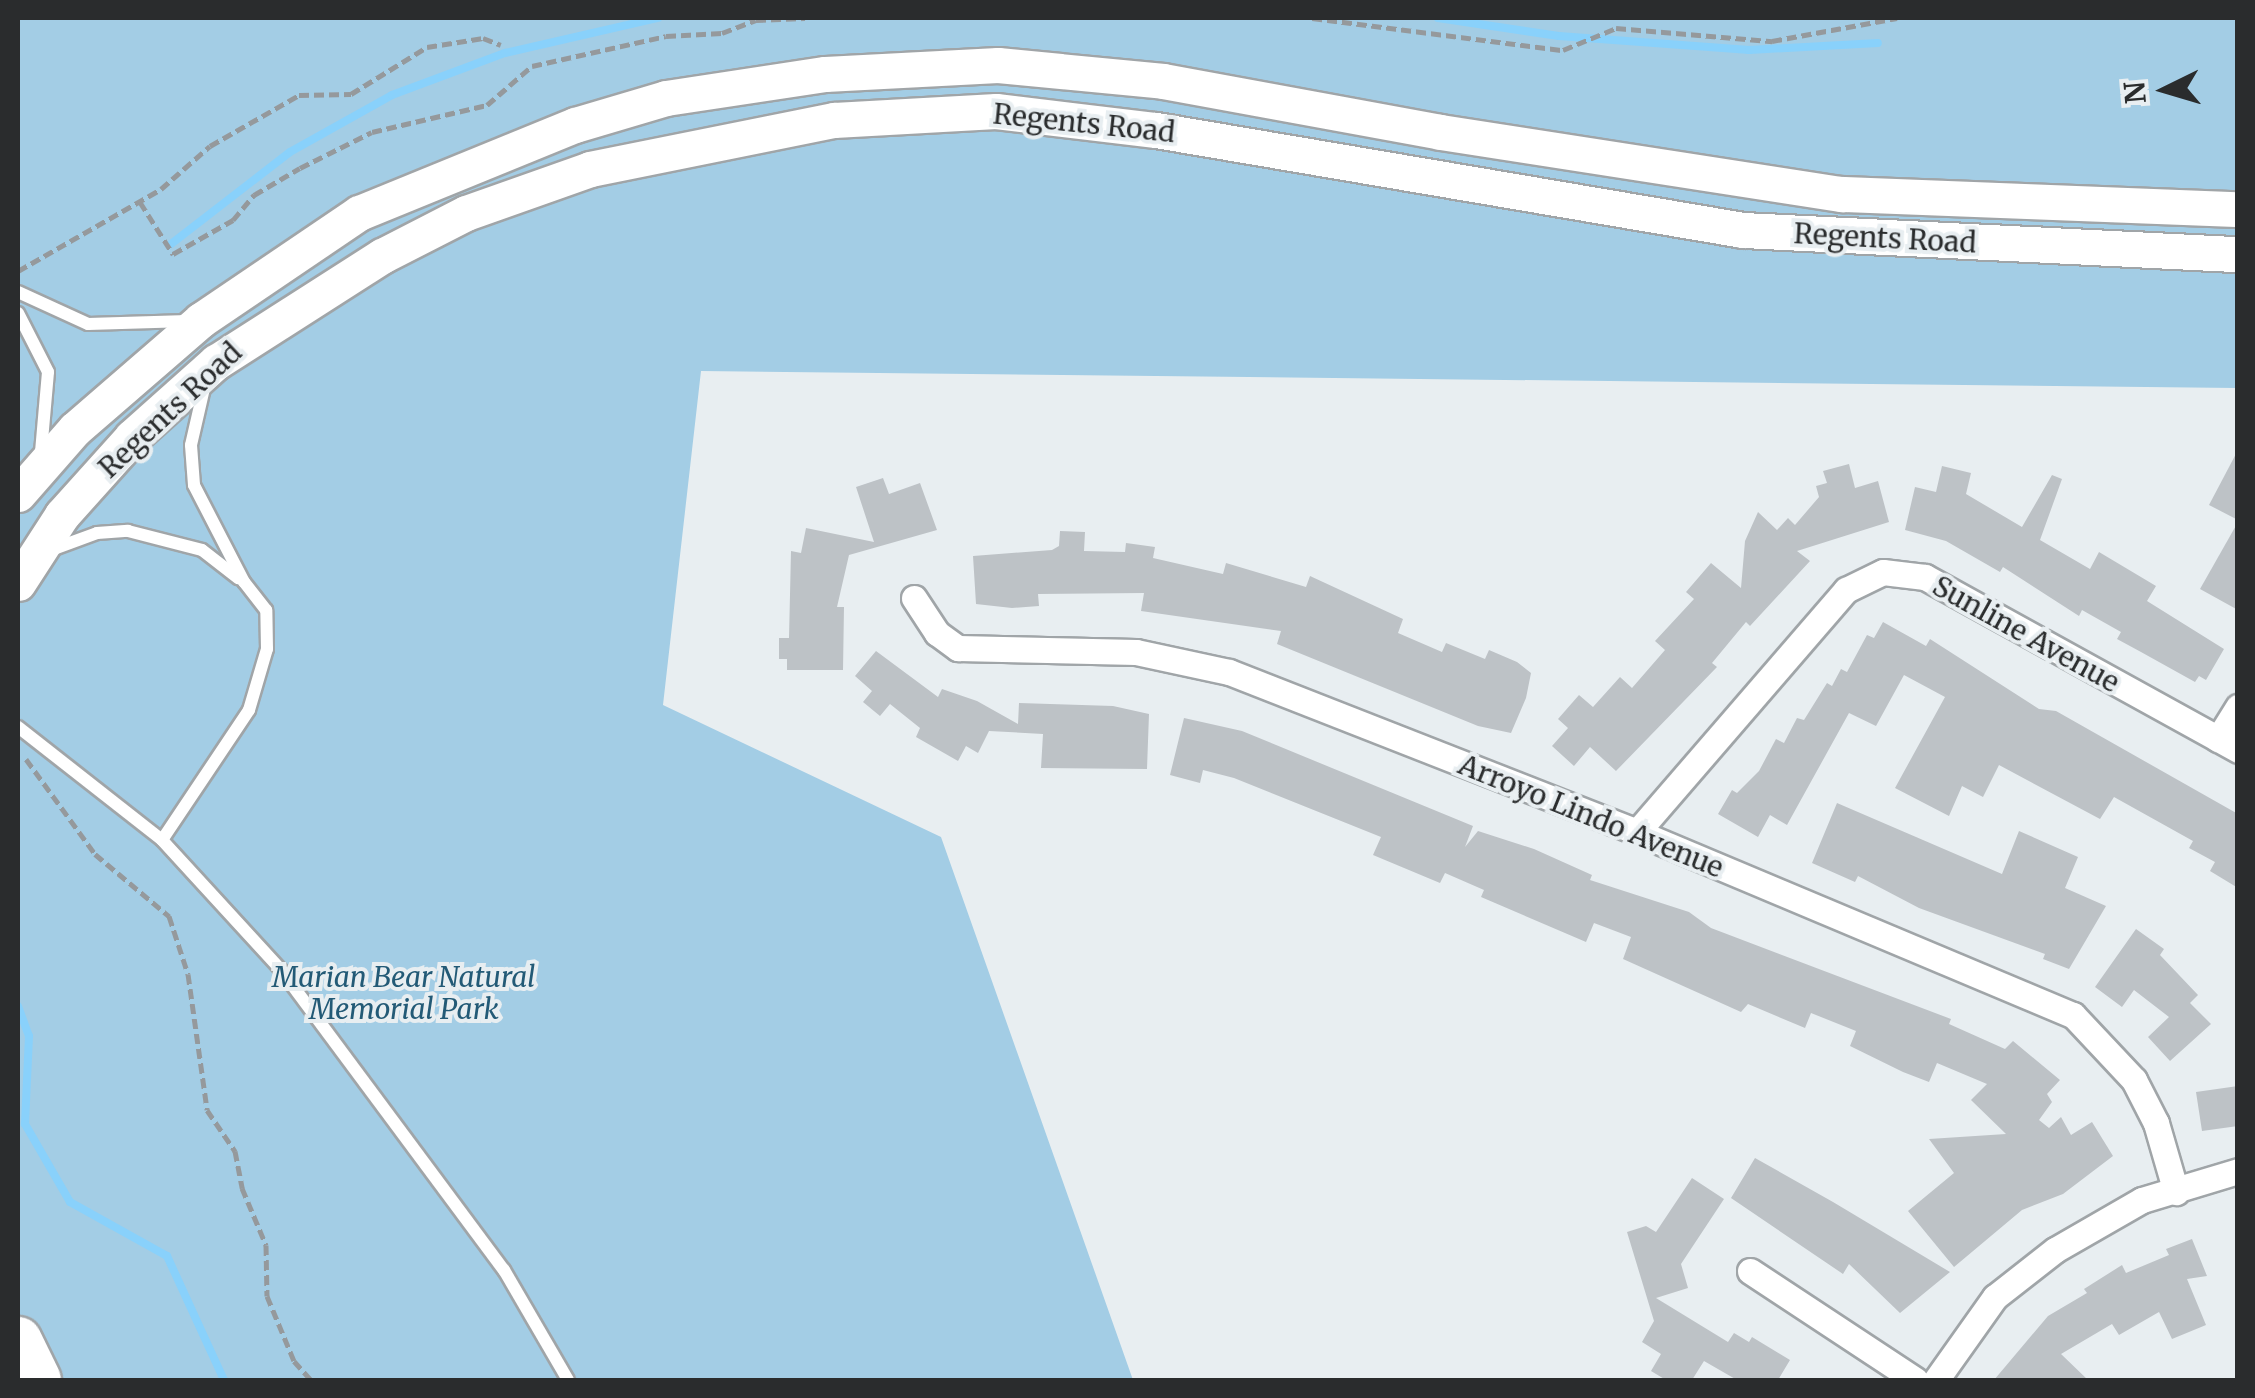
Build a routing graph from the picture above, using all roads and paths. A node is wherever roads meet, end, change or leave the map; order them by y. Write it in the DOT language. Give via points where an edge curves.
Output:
graph roads {
  1 [pos="806,18"];
  2 [pos="1312,18"];
  3 [pos="1897,18"];
  4 [pos="501,45"];
  5 [pos="140,202"];
  6 [pos="2238,210"];
  7 [pos="2238,254"];
  8 [pos="18,271"];
  9 [pos="18,292"];
  10 [pos="18,313"];
  11 [pos="200,320"];
  12 [pos="216,362"];
  13 [pos="28,481"];
  14 [pos="28,569"];
  15 [pos="244,582"];
  16 [pos="914,598"];
  17 [pos="2238,706"];
  18 [pos="18,727"];
  19 [pos="2228,744"];
  20 [pos="24,755"];
  21 [pos="1637,832"];
  22 [pos="162,840"];
  23 [pos="2238,1170"];
  24 [pos="2176,1192"];
  25 [pos="1750,1271"];
  26 [pos="18,1341"];
  27 [pos="37,1380"];
  28 [pos="311,1380"];
  29 [pos="568,1380"];
  30 [pos="1916,1380"];
  31 [pos="1936,1380"];
  1 -- 5 [label="path" via="756,20 722,33 558,56 532,66 487,105 372,132 300,168 254,195 233,220 173,254 150,208"];
  2 -- 3 [label="path" via="1563,50 1616,28 1772,42"];
  4 -- 5 [label="path" via="483,38 426,47 350,94 299,95 210,146"];
  5 -- 8 [label="path"];
  6 -- 11 [label="main road, Regents Road" via="1788,188 1162,81 998,66 826,74 666,98 444,176 359,213"];
  7 -- 12 [label="main road, Regents Road" via="1743,230 1156,130 996,111 834,120 590,169 466,214 398,248"];
  9 -- 11 [label="lane" via="88,324 128,328"];
  10 -- 13 [label="lane" via="48,372"];
  11 -- 13 [label="main road, Regents Road"];
  12 -- 14 [label="main road, Regents Road" via="132,437 62,515"];
  12 -- 15 [label="lane" via="196,415 194,485"];
  14 -- 15 [label="lane" via="97,533 128,531 202,550"];
  15 -- 22 [label="lane" via="266,610 250,710"];
  16 -- 21 [label="street, Arroyo Lindo Avenue" via="937,633 958,648 1136,652 1230,672"];
  17 -- 19 [label="street"];
  18 -- 22 [label="lane"];
  19 -- 21 [label="street, Sunline Avenue" via="1925,577 1883,572 1846,590"];
  20 -- 28 [label="path" via="95,854 169,916 188,974 208,1110 234,1151 266,1245 267,1296 294,1360"];
  21 -- 24 [label="street, Arroyo Lindo Avenue" via="2073,1016 2134,1080 2156,1123"];
  22 -- 29 [label="lane" via="281,970 363,1074 504,1270"];
  23 -- 24 [label="street"];
  24 -- 31 [label="street" via="2142,1200 1994,1297"];
  25 -- 30 [label="street"];
  26 -- 27 [label="highway"];
}
